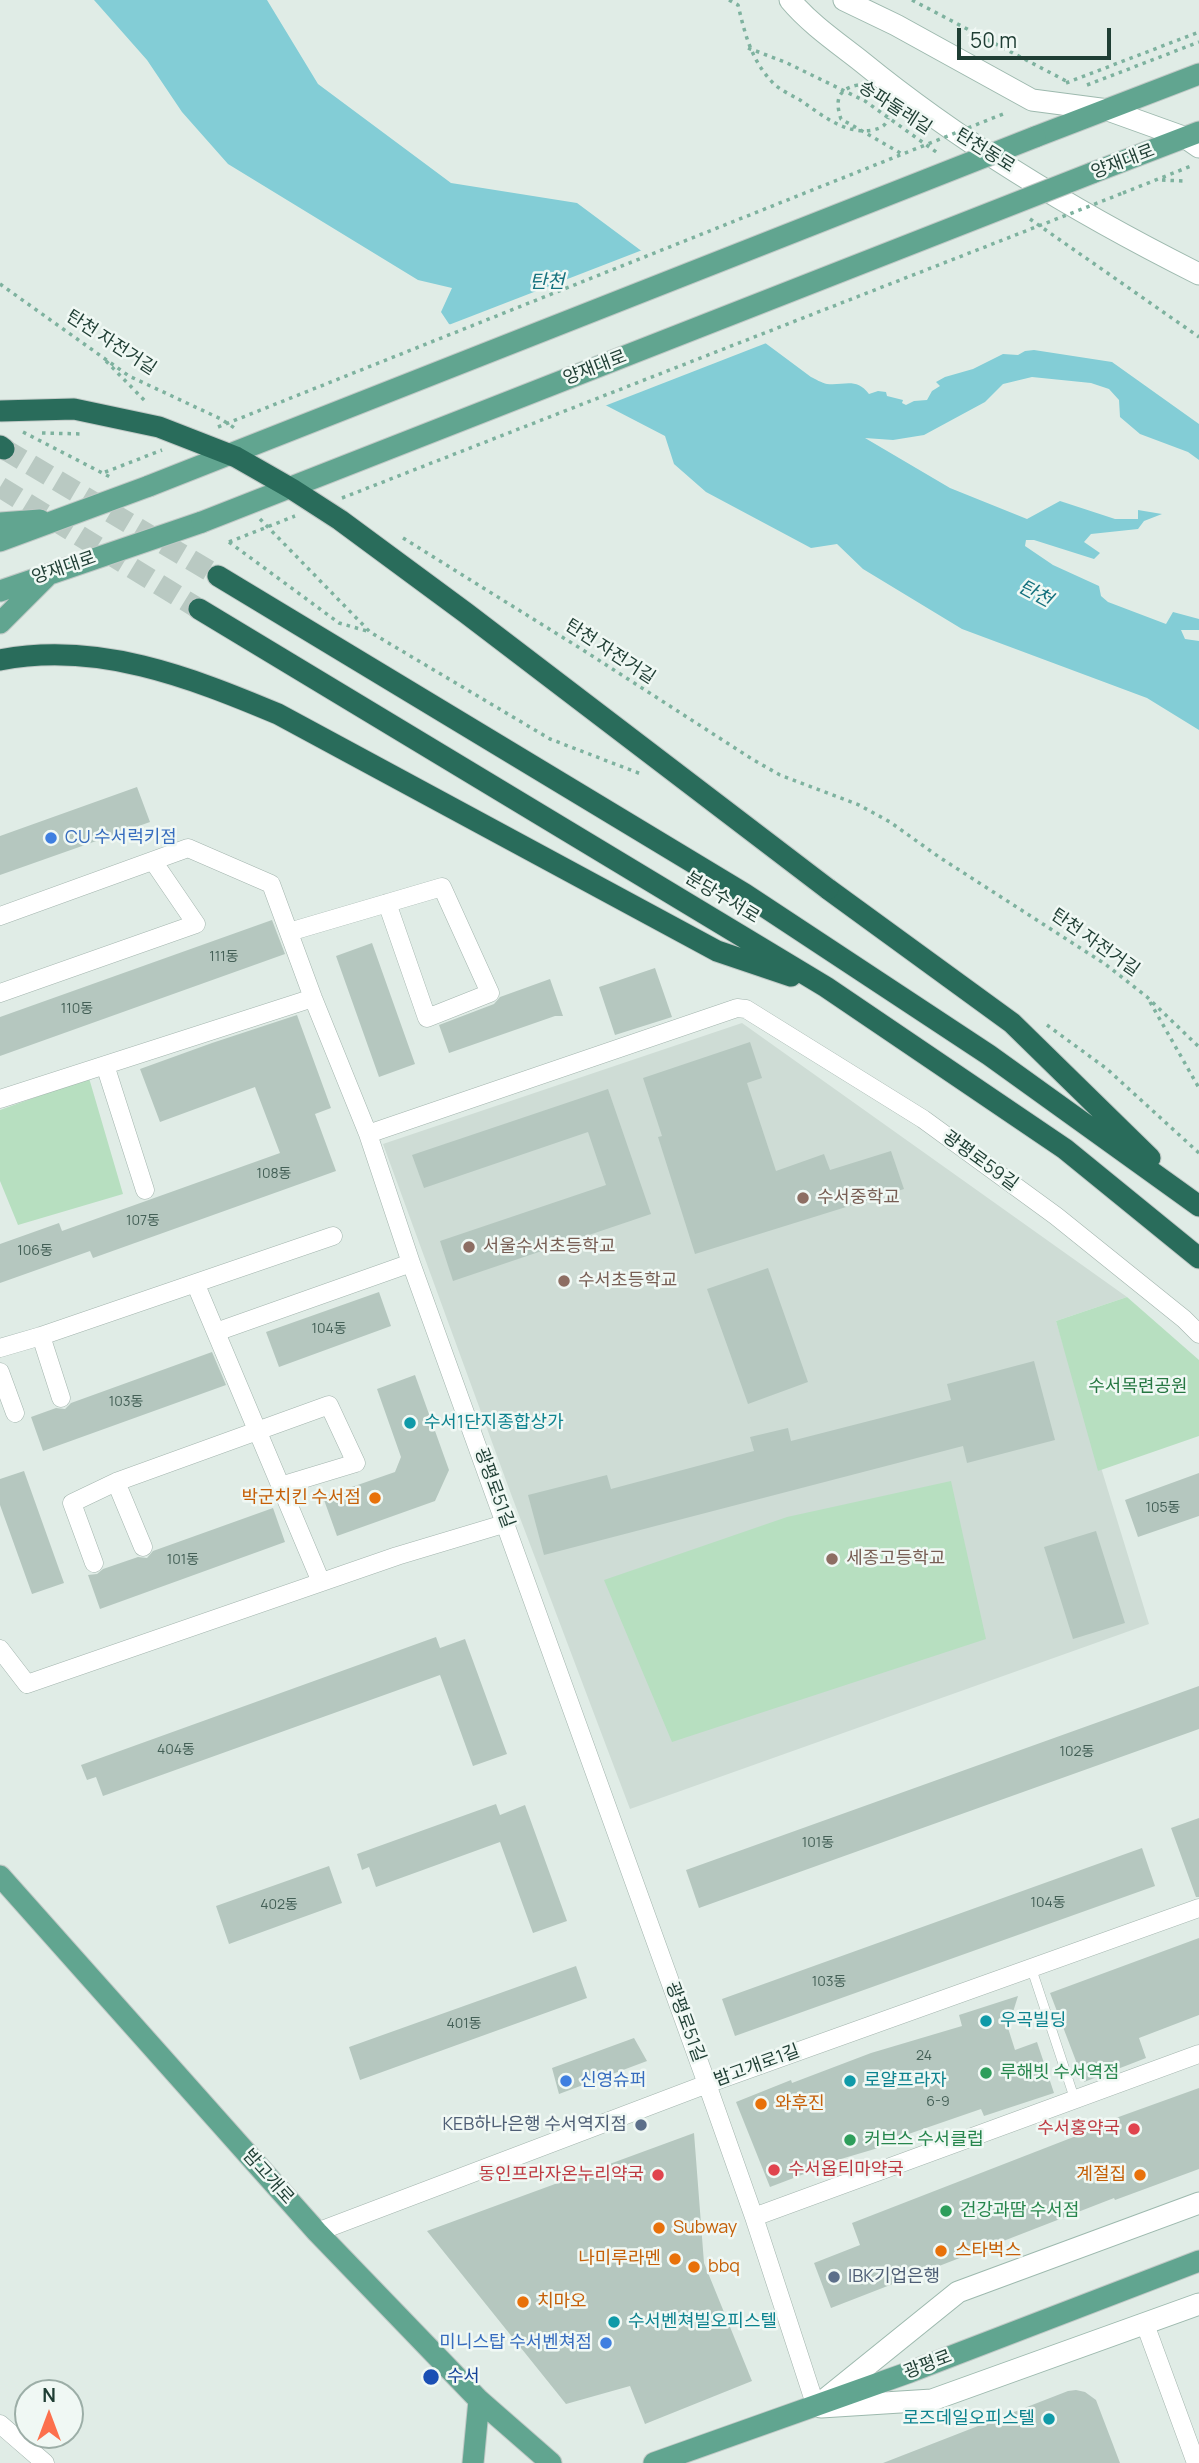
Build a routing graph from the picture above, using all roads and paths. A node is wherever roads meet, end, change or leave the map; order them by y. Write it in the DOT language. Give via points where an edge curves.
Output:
graph roads {
  1 [pos="729,0"];
  2 [pos="790,0"];
  3 [pos="844,0"];
  4 [pos="912,0"];
  5 [pos="1199,32"];
  6 [pos="1199,42"];
  7 [pos="748,48"];
  8 [pos="1199,74"];
  9 [pos="1068,82"];
  10 [pos="866,85"];
  11 [pos="1059,89"];
  12 [pos="890,110"];
  13 [pos="1108,110"];
  14 [pos="1003,114"];
  15 [pos="1195,139"];
  16 [pos="904,155"];
  17 [pos="944,157"];
  18 [pos="1199,162"];
  19 [pos="1160,180"];
  20 [pos="1184,181"];
  21 [pos="1022,213"];
  22 [pos="1199,274"];
  23 [pos="0,284"];
  24 [pos="1199,337"];
  25 [pos="97,352"];
  26 [pos="152,409"];
  27 [pos="0,411"];
  28 [pos="23,432"];
  29 [pos="206,432"];
  30 [pos="245,435"];
  31 [pos="170,447"];
  32 [pos="105,472"];
  33 [pos="141,489"];
  34 [pos="338,497"];
  35 [pos="332,502"];
  36 [pos="350,504"];
  37 [pos="307,512"];
  38 [pos="256,515"];
  39 [pos="66,518"];
  40 [pos="0,523"];
  41 [pos="396,534"];
  42 [pos="0,541"];
  43 [pos="50,573"];
  44 [pos="218,576"];
  45 [pos="0,591"];
  46 [pos="199,609"];
  47 [pos="0,623"];
  48 [pos="0,660"];
  49 [pos="153,861"];
  50 [pos="387,903"];
  51 [pos="0,916"];
  52 [pos="289,932"];
  53 [pos="826,987"];
  54 [pos="0,993"];
  55 [pos="1147,997"];
  56 [pos="313,998"];
  57 [pos="1199,1047"];
  58 [pos="105,1065"];
  59 [pos="1199,1088"];
  60 [pos="0,1098"];
  61 [pos="368,1135"];
  62 [pos="145,1190"];
  63 [pos="1199,1206"];
  64 [pos="333,1236"];
  65 [pos="1199,1258"];
  66 [pos="411,1263"];
  67 [pos="196,1285"];
  68 [pos="216,1332"];
  69 [pos="1199,1334"];
  70 [pos="41,1336"];
  71 [pos="0,1348"];
  72 [pos="0,1372"];
  73 [pos="61,1398"];
  74 [pos="15,1413"];
  75 [pos="257,1431"];
  76 [pos="116,1482"];
  77 [pos="280,1486"];
  78 [pos="507,1522"];
  79 [pos="144,1547"];
  80 [pos="94,1563"];
  81 [pos="321,1582"];
  82 [pos="0,1649"];
  83 [pos="0,1876"];
  84 [pos="1199,1908"];
  85 [pos="1031,1967"];
  86 [pos="1199,2054"];
  87 [pos="707,2084"];
  88 [pos="1075,2100"];
  89 [pos="1199,2203"];
  90 [pos="754,2217"];
  91 [pos="317,2232"];
  92 [pos="1199,2261"];
  93 [pos="1199,2304"];
  94 [pos="1145,2324"];
  95 [pos="479,2400"];
  96 [pos="816,2407"];
  97 [pos="0,2424"];
  98 [pos="725,2438"];
  99 [pos="44,2463"];
  100 [pos="473,2463"];
  101 [pos="551,2463"];
  102 [pos="654,2463"];
  103 [pos="715,2463"];
  104 [pos="1196,2463"];
  1 -- 7 [label="path" via="737,5"];
  2 -- 22 [label="street, 탄천동로" via="946,127 1103,223"];
  3 -- 13 [label="street" via="1032,100"];
  4 -- 9 [label="path"];
  5 -- 9 [label="path"];
  6 -- 9 [label="path" via="1079,88"];
  7 -- 12 [label="path" via="773,83 842,127 858,132 881,128"];
  7 -- 17 [label="path, 송파둘레길" via="865,102"];
  8 -- 13 [label="main road"];
  9 -- 11 [label="path"];
  10 -- 16 [label="path" via="847,88 838,98 841,119"];
  13 -- 15 [label="street, 양재대로"];
  13 -- 33 [label="main road, bridge"];
  14 -- 16 [label="path, bridge"];
  15 -- 43 [label="main road, 양재대로, bridge" via="1092,173 202,522"];
  16 -- 29 [label="path, bridge"];
  18 -- 19 [label="path"];
  19 -- 20 [label="path"];
  19 -- 35 [label="path, bridge"];
  21 -- 24 [label="path"];
  23 -- 25 [label="path, 탄천 자전거길"];
  25 -- 26 [label="path"];
  25 -- 30 [label="path, 탄천 자전거길" via="129,376"];
  27 -- 63 [label="highway, bridge" via="74,409 159,427 236,457 340,520 1012,1023"];
  28 -- 32 [label="path"];
  31 -- 32 [label="path, bridge"];
  32 -- 33 [label="path"];
  33 -- 39 [label="main road"];
  34 -- 36 [label="path"];
  37 -- 38 [label="path, bridge" via="229,542 339,623 370,632"];
  39 -- 40 [label="main road"];
  39 -- 42 [label="main road"];
  41 -- 55 [label="path, 탄천 자전거길" via="752,760 890,822"];
  43 -- 45 [label="main road, 양재대로"];
  43 -- 47 [label="main road"];
  44 -- 63 [label="highway, 분당수서로" via="745,894 989,1055"];
  46 -- 53 [label="highway, 분당수서로"];
  48 -- 53 [label="highway" via="85,656 136,663 210,685 278,714 717,951"];
  49 -- 51 [label="street, 광평로51길"];
  49 -- 52 [label="street, 광평로51길" via="188,848 271,884"];
  49 -- 54 [label="street" via="196,924"];
  50 -- 50 [label="street" via="442,887 490,993 427,1018"];
  50 -- 52 [label="street"];
  52 -- 56 [label="street, 광평로51길"];
  53 -- 65 [label="highway, 분당수서로" via="1065,1149"];
  55 -- 57 [label="path, 탄천 자전거길"];
  55 -- 59 [label="path"];
  56 -- 58 [label="street"];
  56 -- 61 [label="street, 광평로51길"];
  58 -- 60 [label="street"];
  58 -- 62 [label="street"];
  61 -- 66 [label="street, 광평로51길"];
  61 -- 69 [label="street, 광평로59길" via="737,1008 746,1009 923,1119 1056,1216"];
  64 -- 67 [label="street"];
  66 -- 68 [label="street"];
  66 -- 78 [label="street, 광평로51길"];
  67 -- 68 [label="street"];
  67 -- 70 [label="street"];
  68 -- 75 [label="street"];
  70 -- 71 [label="street"];
  70 -- 73 [label="street"];
  72 -- 74 [label="street"];
  75 -- 76 [label="street"];
  75 -- 77 [label="street"];
  75 -- 77 [label="street" via="329,1405 356,1464"];
  76 -- 79 [label="street"];
  76 -- 80 [label="street" via="72,1503"];
  77 -- 81 [label="street"];
  78 -- 81 [label="street"];
  78 -- 87 [label="street, 광평로51길"];
  81 -- 82 [label="street" via="27,1684"];
  83 -- 91 [label="main road, 밤고개로"];
  84 -- 85 [label="street, 밤고개로1길"];
  85 -- 87 [label="street, 밤고개로1길"];
  85 -- 88 [label="lane"];
  86 -- 88 [label="street"];
  87 -- 90 [label="street, 광평로51길"];
  87 -- 91 [label="street, 밤고개로1길"];
  88 -- 90 [label="street"];
  89 -- 96 [label="street" via="958,2292"];
  90 -- 96 [label="street, 광평로51길"];
  91 -- 95 [label="main road, 밤고개로"];
  92 -- 96 [label="main road, 광평로"];
  93 -- 94 [label="street"];
  94 -- 96 [label="street" via="932,2400"];
  94 -- 104 [label="street"];
  95 -- 100 [label="main road"];
  95 -- 101 [label="main road, 밤고개로"];
  96 -- 98 [label="main road, 광평로"];
  97 -- 99 [label="street"];
  98 -- 102 [label="main road, 광평로"];
  98 -- 103 [label="main road"];
}
